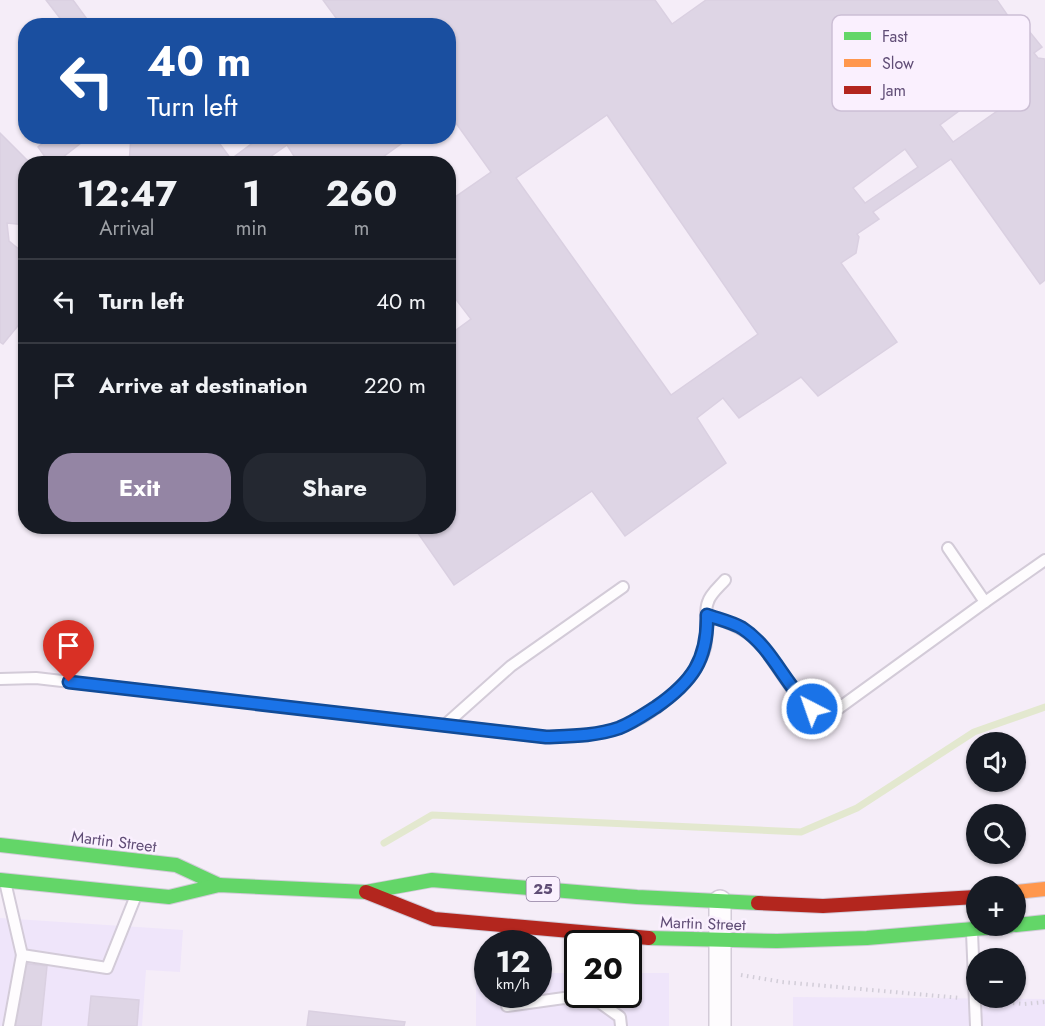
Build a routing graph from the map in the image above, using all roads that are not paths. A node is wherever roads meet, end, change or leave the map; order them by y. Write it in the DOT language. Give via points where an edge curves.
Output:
graph roads {
  1 [pos="948,548"];
  2 [pos="1045,560"];
  3 [pos="725,580"];
  4 [pos="623,587"];
  5 [pos="985,602"];
  6 [pos="707,615"];
  7 [pos="0,679"];
  8 [pos="445,725"];
  9 [pos="0,844"];
  10 [pos="2,880"];
  11 [pos="219,885"];
  12 [pos="1045,889"];
  13 [pos="1026,891"];
  14 [pos="366,892"];
  15 [pos="137,894"];
  16 [pos="966,898"];
  17 [pos="720,902"];
  18 [pos="1045,922"];
  19 [pos="1026,924"];
  20 [pos="966,929"];
  21 [pos="971,936"];
  22 [pos="720,940"];
  23 [pos="22,955"];
  24 [pos="552,1000"];
  25 [pos="9,1026"];
  26 [pos="621,1026"];
  27 [pos="720,1026"];
  28 [pos="976,1026"];
  1 -- 5 [label="lane"];
  2 -- 5 [label="lane"];
  3 -- 6 [label="lane" via="707,602"];
  4 -- 8 [label="lane" via="511,666"];
  5 -- 6 [label="lane" via="840,708 828,710 812,709 802,701 759,643 741,627"];
  6 -- 8 [label="lane" via="705,647 695,670 678,692 620,728 546,737"];
  7 -- 8 [label="lane" via="36,678"];
  9 -- 11 [label="main road, Martin Street / 25" via="176,865"];
  10 -- 15 [label="main road, Martin Street / 25"];
  10 -- 23 [label="lane"];
  11 -- 14 [label="main road, Martin Street / 25"];
  11 -- 15 [label="main road, Martin Street / 25" via="168,897"];
  12 -- 13 [label="main road"];
  14 -- 17 [label="main road, Martin Street / 25" via="432,880"];
  14 -- 22 [label="main road, Martin Street / 25" via="434,919 644,938"];
  15 -- 23 [label="lane" via="107,969"];
  16 -- 17 [label="main road, Martin Street / 25" via="823,906"];
  17 -- 22 [label="street"];
  18 -- 19 [label="main road"];
  20 -- 22 [label="main road, Martin Street / 25" via="777,942"];
  21 -- 28 [label="lane"];
  22 -- 27 [label="street"];
  23 -- 25 [label="lane"];
  24 -- 26 [label="lane" via="599,1002 620,1017"];
}
